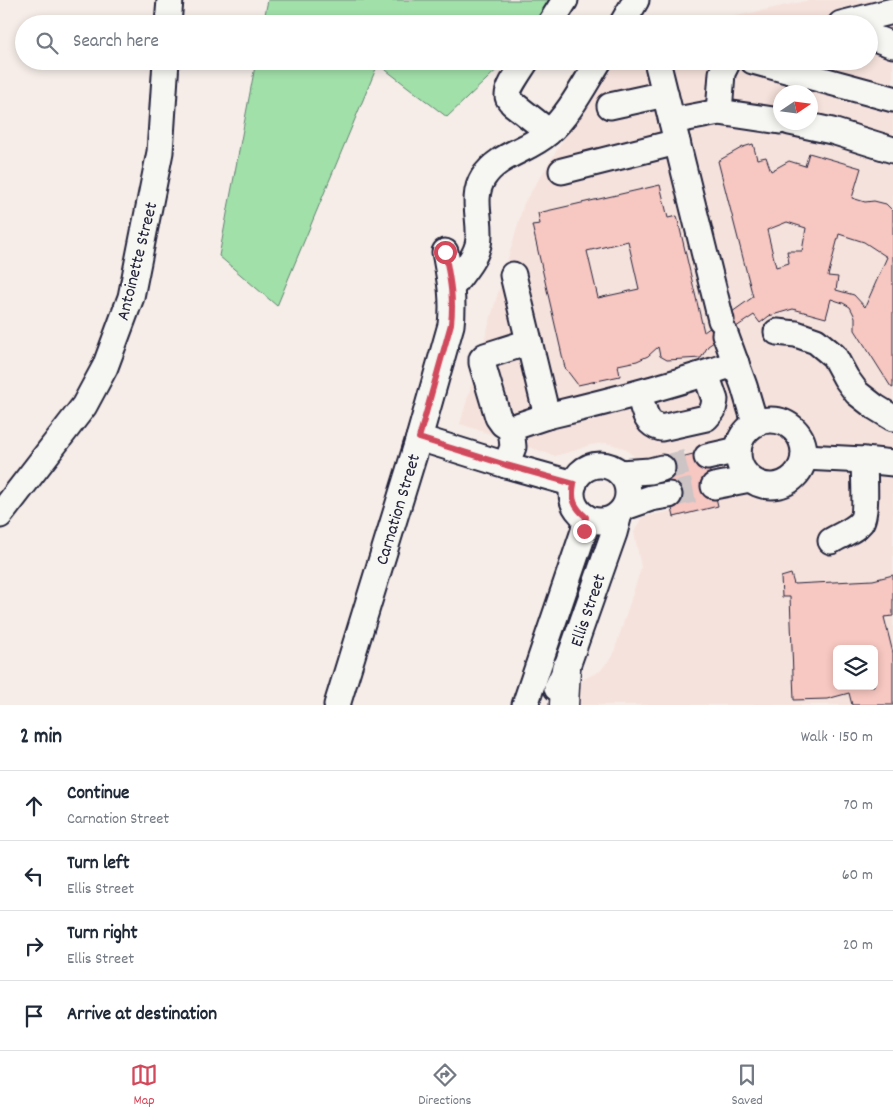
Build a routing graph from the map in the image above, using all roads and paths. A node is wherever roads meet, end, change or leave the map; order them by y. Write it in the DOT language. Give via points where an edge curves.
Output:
graph roads {
  1 [pos="170,0"];
  2 [pos="565,0"];
  3 [pos="636,0"];
  4 [pos="893,10"];
  5 [pos="169,15"];
  6 [pos="556,15"];
  7 [pos="627,15"];
  8 [pos="874,15"];
  9 [pos="878,39"];
  10 [pos="893,45"];
  11 [pos="165,70"];
  12 [pos="520,70"];
  13 [pos="593,70"];
  14 [pos="659,70"];
  15 [pos="724,70"];
  16 [pos="786,70"];
  17 [pos="665,94"];
  18 [pos="893,99"];
  19 [pos="610,106"];
  20 [pos="719,112"];
  21 [pos="773,120"];
  22 [pos="818,127"];
  23 [pos="674,131"];
  24 [pos="549,132"];
  25 [pos="893,150"];
  26 [pos="562,171"];
  27 [pos="445,252"];
  28 [pos="513,275"];
  29 [pos="452,287"];
  30 [pos="777,332"];
  31 [pos="529,342"];
  32 [pos="736,363"];
  33 [pos="706,374"];
  34 [pos="639,394"];
  35 [pos="547,416"];
  36 [pos="893,418"];
  37 [pos="755,423"];
  38 [pos="511,428"];
  39 [pos="419,438"];
  40 [pos="738,450"];
  41 [pos="707,457"];
  42 [pos="804,457"];
  43 [pos="864,460"];
  44 [pos="893,463"];
  45 [pos="506,465"];
  46 [pos="662,468"];
  47 [pos="620,474"];
  48 [pos="750,479"];
  49 [pos="574,484"];
  50 [pos="714,486"];
  51 [pos="669,495"];
  52 [pos="622,510"];
  53 [pos="0,515"];
  54 [pos="586,517"];
  55 [pos="831,541"];
  56 [pos="566,669"];
  57 [pos="337,705"];
  58 [pos="524,705"];
  59 [pos="551,705"];
  60 [pos="564,705"];
  1 -- 5 [label="street"];
  2 -- 6 [label="street"];
  3 -- 7 [label="street"];
  4 -- 8 [label="street"];
  9 -- 10 [label="street"];
  11 -- 53 [label="street, Antoinette Street" via="160,152 131,297 105,367 84,406"];
  12 -- 24 [label="street" via="507,93 508,98"];
  13 -- 24 [label="street" via="565,114"];
  14 -- 17 [label="street"];
  15 -- 20 [label="street"];
  16 -- 18 [label="street"];
  17 -- 19 [label="street"];
  17 -- 23 [label="street"];
  20 -- 21 [label="street"];
  20 -- 23 [label="street"];
  22 -- 25 [label="street"];
  23 -- 26 [label="street"];
  23 -- 32 [label="street" via="723,327"];
  24 -- 29 [label="street" via="502,159 482,179 477,196 478,245"];
  27 -- 29 [label="street, Carnation Street"];
  28 -- 31 [label="street"];
  29 -- 39 [label="street, Carnation Street" via="451,324"];
  30 -- 36 [label="street" via="816,341 834,356 857,393"];
  31 -- 35 [label="street"];
  31 -- 38 [label="street" via="482,359 498,417"];
  32 -- 33 [label="street"];
  32 -- 37 [label="street"];
  33 -- 34 [label="street"];
  33 -- 34 [label="street" via="715,400 713,410 706,418 661,428 654,426"];
  34 -- 35 [label="street"];
  35 -- 38 [label="street"];
  37 -- 40 [label="street" via="740,439"];
  37 -- 42 [label="street" via="776,419 786,422 800,437"];
  38 -- 45 [label="street" via="513,447"];
  39 -- 45 [label="street"];
  39 -- 57 [label="street, Carnation Street"];
  40 -- 41 [label="street"];
  40 -- 48 [label="street" via="738,461"];
  42 -- 43 [label="street"];
  42 -- 48 [label="street" via="796,475 779,486 759,484"];
  43 -- 44 [label="street"];
  43 -- 55 [label="street" via="864,512 861,522"];
  45 -- 49 [label="street"];
  46 -- 47 [label="street"];
  47 -- 49 [label="street" via="604,465 594,466 586,469"];
  47 -- 52 [label="street, Ellis Street" via="628,489"];
  48 -- 50 [label="street"];
  49 -- 54 [label="street" via="574,503"];
  51 -- 52 [label="street" via="651,498"];
  52 -- 54 [label="street" via="613,518 600,521"];
  52 -- 56 [label="street, Ellis Street"];
  54 -- 58 [label="street, Ellis Street"];
  56 -- 59 [label="street, Ellis Street"];
  56 -- 60 [label="main road"];
}
